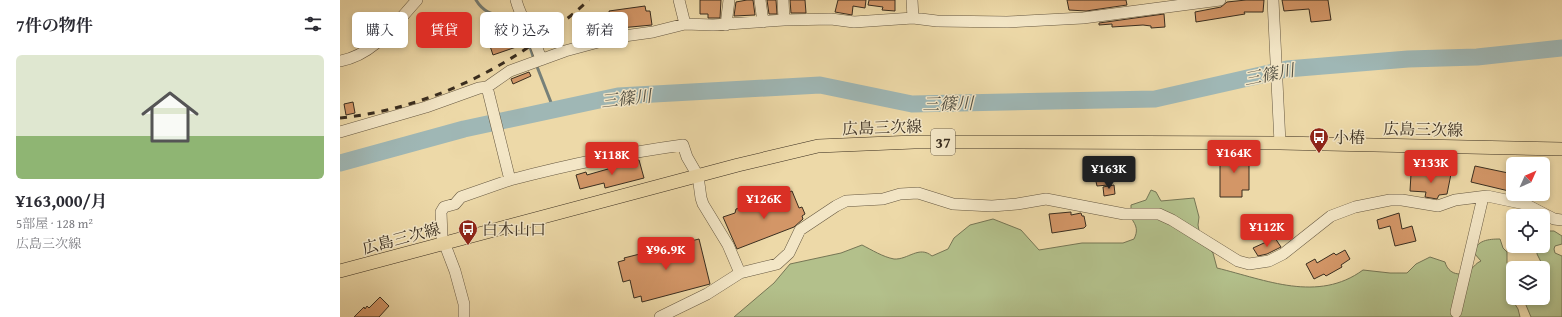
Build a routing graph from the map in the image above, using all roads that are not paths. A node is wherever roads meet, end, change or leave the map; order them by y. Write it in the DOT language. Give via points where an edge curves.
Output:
graph roads {
  1 [pos="417,0"];
  2 [pos="516,0"];
  3 [pos="679,0"];
  4 [pos="729,0"];
  5 [pos="760,0"];
  6 [pos="783,0"];
  7 [pos="912,0"];
  8 [pos="1220,0"];
  9 [pos="1273,0"];
  10 [pos="913,18"];
  11 [pos="784,20"];
  12 [pos="764,22"];
  13 [pos="685,24"];
  14 [pos="726,25"];
  15 [pos="541,60"];
  16 [pos="340,61"];
  17 [pos="487,89"];
  18 [pos="340,132"];
  19 [pos="1280,143"];
  20 [pos="1562,149"];
  21 [pos="698,176"];
  22 [pos="509,178"];
  23 [pos="1483,197"];
  24 [pos="1562,220"];
  25 [pos="444,244"];
  26 [pos="340,271"];
  27 [pos="740,273"];
  28 [pos="1456,312"];
  29 [pos="464,317"];
  30 [pos="660,317"];
  1 -- 16 [label="street" via="375,45 360,55"];
  2 -- 15 [label="street"];
  3 -- 13 [label="street"];
  4 -- 14 [label="street"];
  5 -- 12 [label="street"];
  6 -- 11 [label="street"];
  7 -- 10 [label="street"];
  8 -- 10 [label="street" via="1083,18 1007,22"];
  9 -- 19 [label="street"];
  10 -- 11 [label="street" via="854,22 831,19"];
  11 -- 12 [label="street"];
  12 -- 14 [label="street"];
  13 -- 14 [label="street"];
  13 -- 15 [label="street" via="617,37"];
  15 -- 17 [label="street" via="510,71"];
  17 -- 18 [label="street"];
  17 -- 22 [label="street"];
  19 -- 20 [label="main road, 広島三次線 / 37"];
  19 -- 21 [label="main road, 広島三次線 / 37" via="914,142 818,146"];
  21 -- 22 [label="street" via="683,145 596,159"];
  21 -- 25 [label="main road, 広島三次線 / 37"];
  21 -- 27 [label="street" via="700,198 728,245"];
  22 -- 25 [label="street" via="461,197 455,204 444,207 440,212"];
  23 -- 24 [label="street" via="1525,204 1554,219"];
  23 -- 27 [label="street" via="1456,200 1438,206 1390,200 1356,208 1325,220 1283,254 1269,261 1249,264 1238,261 1159,214 1124,214 1046,199 992,206 953,204 918,193 900,194 883,199 846,201 800,230 789,253 777,264"];
  23 -- 28 [label="street"];
  25 -- 26 [label="main road, 広島三次線 / 37"];
  25 -- 29 [label="street" via="456,271 464,304"];
  27 -- 30 [label="street" via="707,294"];
}
